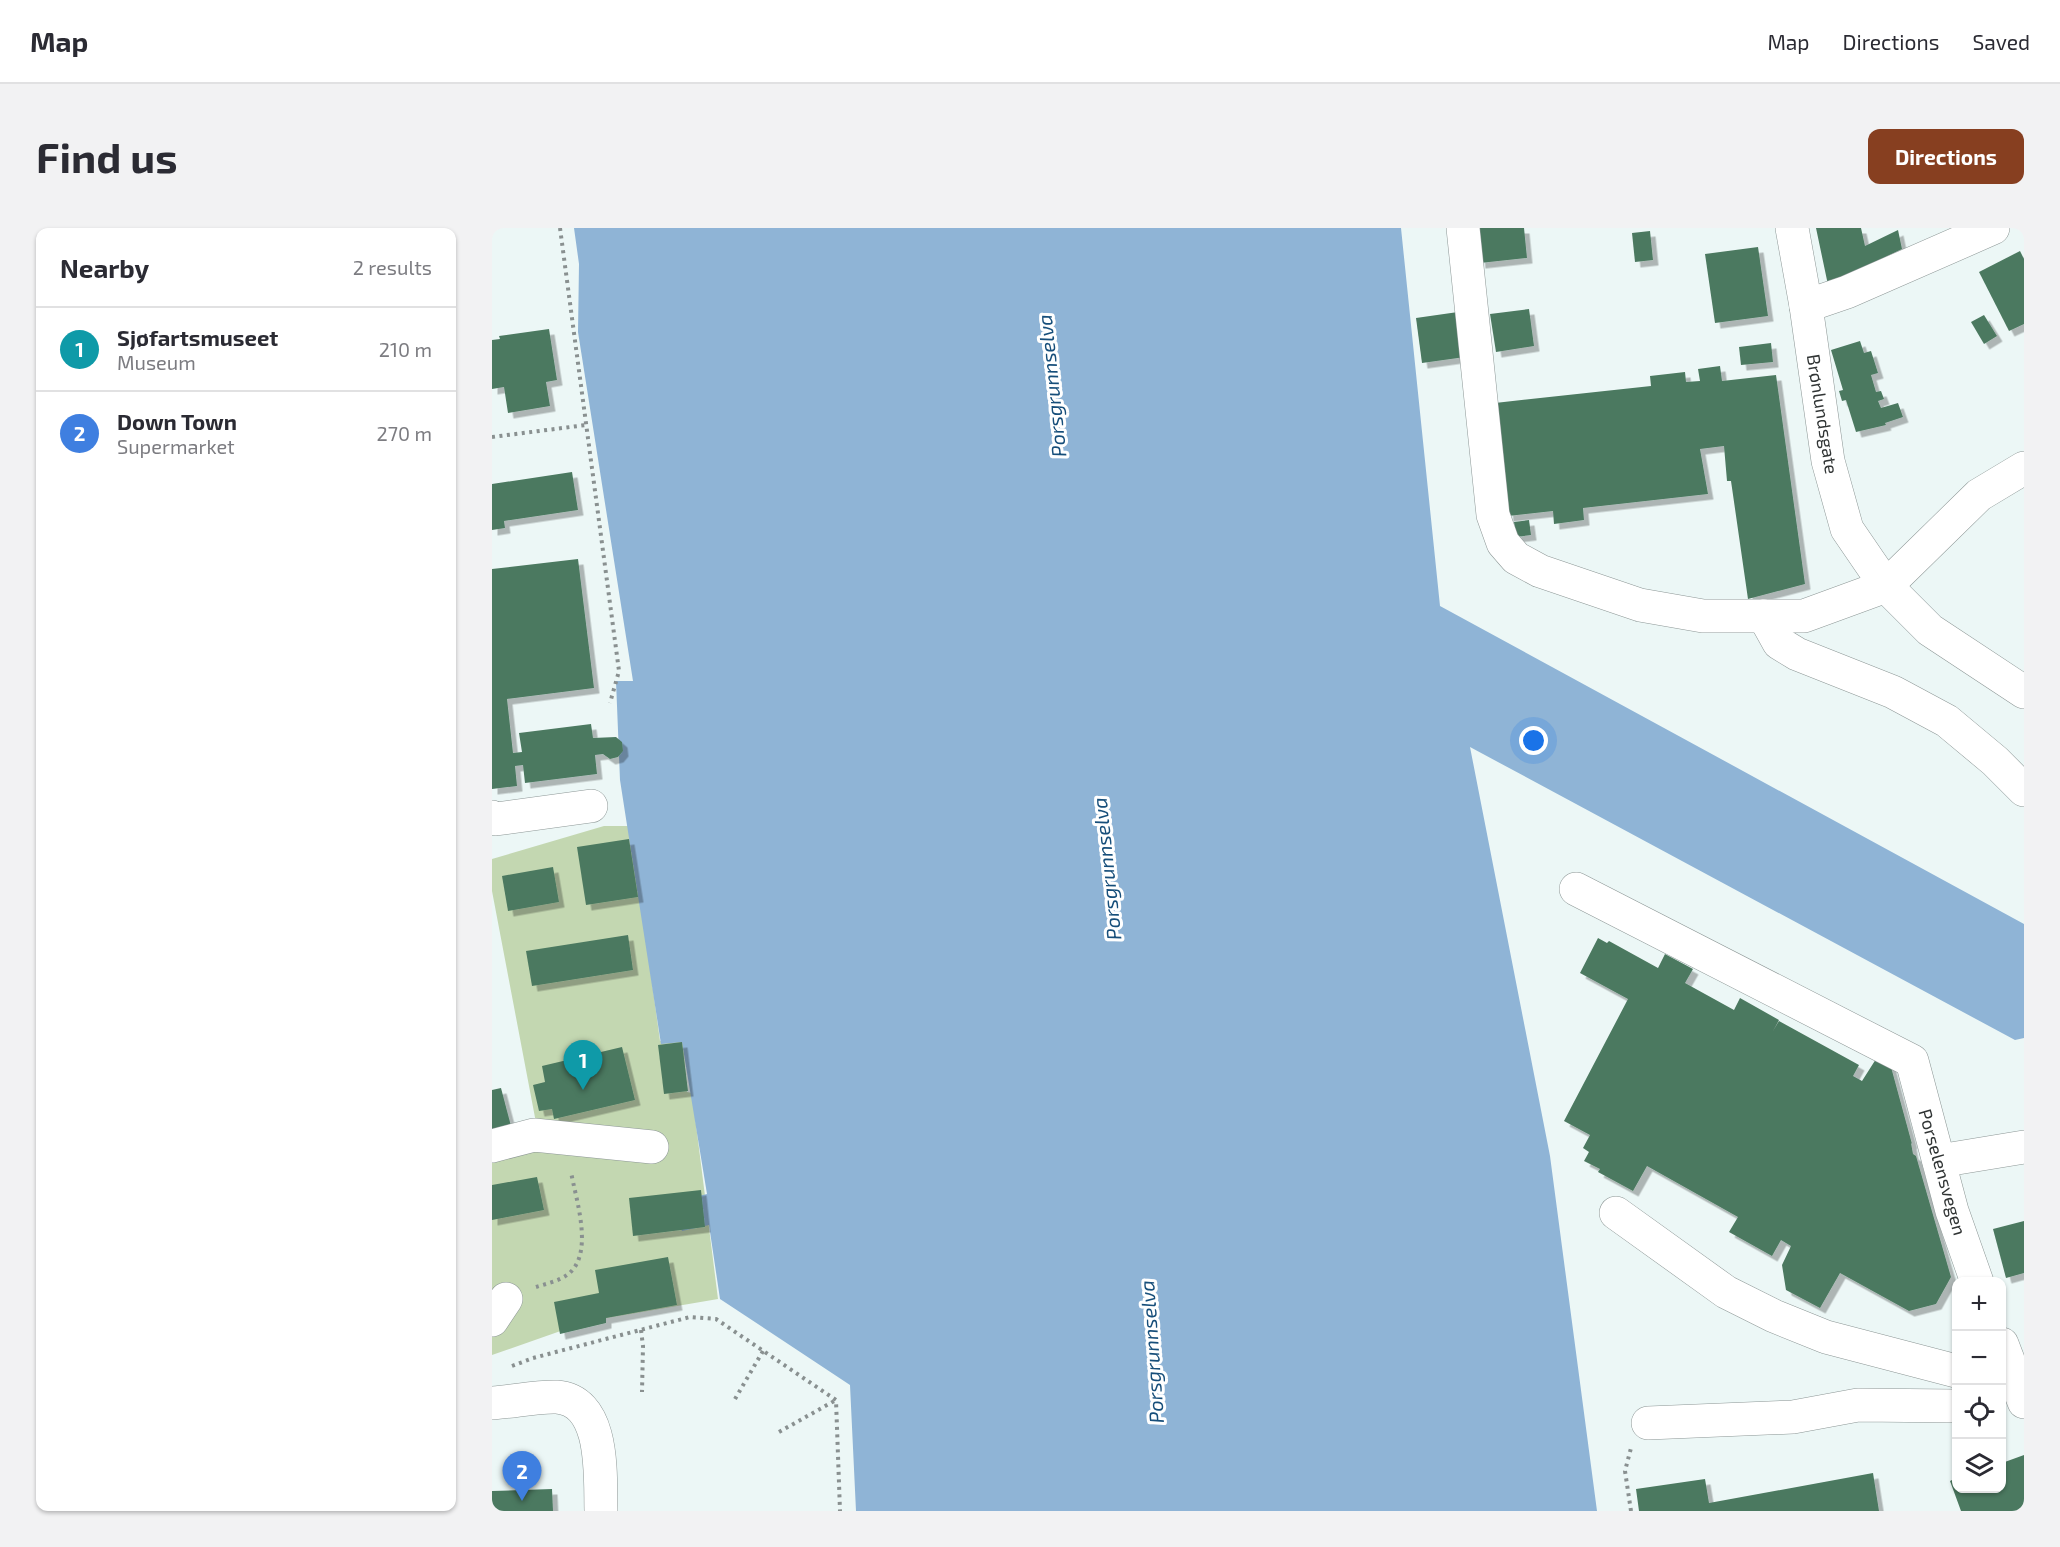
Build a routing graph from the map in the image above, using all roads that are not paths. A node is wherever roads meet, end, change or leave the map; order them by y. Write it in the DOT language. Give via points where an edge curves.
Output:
graph roads {
  1 [pos="1463,228"];
  2 [pos="1792,228"];
  3 [pos="1993,228"];
  4 [pos="1806,306"];
  5 [pos="2024,468"];
  6 [pos="1886,586"];
  7 [pos="1764,616"];
  8 [pos="2024,693"];
  9 [pos="2024,790"];
  10 [pos="591,806"];
  11 [pos="492,817"];
  12 [pos="1576,889"];
  13 [pos="492,1146"];
  14 [pos="652,1147"];
  15 [pos="2024,1147"];
  16 [pos="1939,1161"];
  17 [pos="1616,1213"];
  18 [pos="1976,1277"];
  19 [pos="2006,1363"];
  20 [pos="1952,1370"];
  21 [pos="2015,1396"];
  22 [pos="492,1403"];
  23 [pos="1952,1406"];
  24 [pos="1648,1423"];
  25 [pos="602,1511"];
  1 -- 7 [label="street" via="1493,515 1503,543 1516,558 1540,571 1640,605 1703,616"];
  2 -- 4 [label="street, Brønlundsgate"];
  3 -- 4 [label="street"];
  4 -- 6 [label="street, Brønlundsgate" via="1828,461 1847,529"];
  5 -- 6 [label="street" via="1979,495"];
  6 -- 7 [label="street" via="1804,616"];
  6 -- 8 [label="street, Brønlundsgate" via="1930,630"];
  7 -- 9 [label="street" via="1779,643 1797,654 1893,692 1947,721"];
  10 -- 11 [label="street"];
  12 -- 16 [label="street, Porselensvegen" via="1912,1061"];
  13 -- 14 [label="street" via="534,1136"];
  15 -- 16 [label="street"];
  16 -- 18 [label="street, Porselensvegen"];
  17 -- 20 [label="street" via="1726,1292 1774,1317 1826,1337"];
  19 -- 21 [label="street"];
  22 -- 25 [label="street" via="556,1397 578,1406 596,1434"];
  23 -- 24 [label="street" via="1858,1405 1793,1417"];
}
